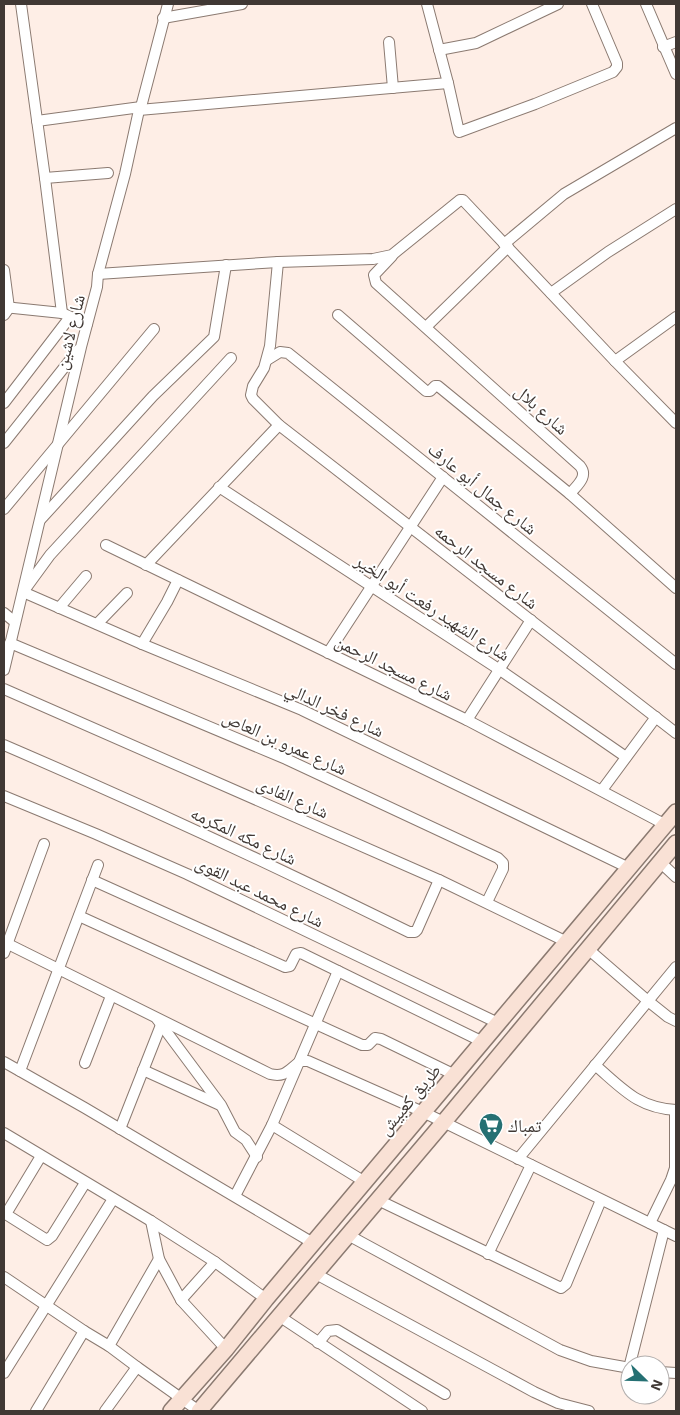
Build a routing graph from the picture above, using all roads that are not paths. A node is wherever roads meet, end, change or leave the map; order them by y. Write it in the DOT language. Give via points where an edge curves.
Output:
graph roads {
  1 [pos="20,4"];
  2 [pos="168,4"];
  3 [pos="242,4"];
  4 [pos="427,4"];
  5 [pos="558,4"];
  6 [pos="592,4"];
  7 [pos="646,4"];
  8 [pos="163,18"];
  9 [pos="389,42"];
  10 [pos="676,42"];
  11 [pos="664,47"];
  12 [pos="439,50"];
  13 [pos="676,74"];
  14 [pos="448,83"];
  15 [pos="394,88"];
  16 [pos="140,108"];
  17 [pos="37,121"];
  18 [pos="676,128"];
  19 [pos="108,173"];
  20 [pos="46,178"];
  21 [pos="676,209"];
  22 [pos="506,246"];
  23 [pos="392,255"];
  24 [pos="278,262"];
  25 [pos="226,265"];
  26 [pos="4,270"];
  27 [pos="98,274"];
  28 [pos="551,293"];
  29 [pos="5,310"];
  30 [pos="66,315"];
  31 [pos="338,315"];
  32 [pos="676,316"];
  33 [pos="87,324"];
  34 [pos="426,327"];
  35 [pos="154,329"];
  36 [pos="81,347"];
  37 [pos="231,358"];
  38 [pos="267,360"];
  39 [pos="616,361"];
  40 [pos="4,402"];
  41 [pos="675,419"];
  42 [pos="279,425"];
  43 [pos="59,442"];
  44 [pos="4,443"];
  45 [pos="443,477"];
  46 [pos="220,487"];
  47 [pos="570,494"];
  48 [pos="4,509"];
  49 [pos="40,520"];
  50 [pos="410,527"];
  51 [pos="106,545"];
  52 [pos="146,565"];
  53 [pos="86,576"];
  54 [pos="178,580"];
  55 [pos="372,586"];
  56 [pos="676,588"];
  57 [pos="22,592"];
  58 [pos="127,593"];
  59 [pos="59,608"];
  60 [pos="4,613"];
  61 [pos="531,620"];
  62 [pos="97,624"];
  63 [pos="14,626"];
  64 [pos="7,641"];
  65 [pos="142,644"];
  66 [pos="328,653"];
  67 [pos="676,664"];
  68 [pos="4,670"];
  69 [pos="500,670"];
  70 [pos="4,689"];
  71 [pos="656,717"];
  72 [pos="467,720"];
  73 [pos="676,733"];
  74 [pos="4,745"];
  75 [pos="626,757"];
  76 [pos="602,790"];
  77 [pos="4,796"];
  78 [pos="676,812"];
  79 [pos="666,824"];
  80 [pos="676,843"];
  81 [pos="44,844"];
  82 [pos="660,862"];
  83 [pos="98,865"];
  84 [pos="629,868"];
  85 [pos="676,877"];
  86 [pos="92,880"];
  87 [pos="439,880"];
  88 [pos="487,902"];
  89 [pos="79,916"];
  90 [pos="567,942"];
  91 [pos="5,946"];
  92 [pos="588,948"];
  93 [pos="676,967"];
  94 [pos="59,969"];
  95 [pos="338,971"];
  96 [pos="111,996"];
  97 [pos="648,1001"];
  98 [pos="676,1021"];
  99 [pos="159,1022"];
  100 [pos="498,1023"];
  101 [pos="314,1024"];
  102 [pos="483,1042"];
  103 [pos="4,1062"];
  104 [pos="85,1063"];
  105 [pos="298,1063"];
  106 [pos="595,1065"];
  107 [pos="143,1070"];
  108 [pos="20,1071"];
  109 [pos="455,1075"];
  110 [pos="221,1106"];
  111 [pos="676,1110"];
  112 [pos="423,1112"];
  113 [pos="443,1123"];
  114 [pos="272,1125"];
  115 [pos="120,1129"];
  116 [pos="4,1133"];
  117 [pos="41,1156"];
  118 [pos="257,1157"];
  119 [pos="518,1159"];
  120 [pos="531,1165"];
  121 [pos="85,1182"];
  122 [pos="365,1182"];
  123 [pos="235,1196"];
  124 [pos="113,1199"];
  125 [pos="378,1200"];
  126 [pos="601,1200"];
  127 [pos="5,1214"];
  128 [pos="151,1221"];
  129 [pos="650,1223"];
  130 [pos="664,1230"];
  131 [pos="348,1235"];
  132 [pos="676,1236"];
  133 [pos="313,1243"];
  134 [pos="488,1254"];
  135 [pos="159,1259"];
  136 [pos="215,1262"];
  137 [pos="316,1274"];
  138 [pos="4,1277"];
  139 [pos="266,1299"];
  140 [pos="181,1300"];
  141 [pos="46,1306"];
  142 [pos="280,1316"];
  143 [pos="84,1331"];
  144 [pos="318,1343"];
  145 [pos="110,1346"];
  146 [pos="226,1349"];
  147 [pos="632,1355"];
  148 [pos="620,1366"];
  149 [pos="137,1367"];
  150 [pos="4,1373"];
  151 [pos="445,1394"];
  152 [pos="182,1399"];
  153 [pos="36,1411"];
  154 [pos="105,1411"];
  155 [pos="171,1411"];
  156 [pos="199,1411"];
  157 [pos="422,1411"];
  158 [pos="589,1411"];
  1 -- 17 [label="street"];
  2 -- 8 [label="street, شارع لاشين"];
  3 -- 8 [label="street"];
  4 -- 12 [label="street"];
  5 -- 12 [label="street" via="474,44"];
  6 -- 14 [label="street" via="617,63 610,74 458,132"];
  7 -- 11 [label="street"];
  8 -- 16 [label="street, شارع لاشين"];
  9 -- 15 [label="street"];
  10 -- 11 [label="street"];
  11 -- 13 [label="street"];
  12 -- 14 [label="street"];
  14 -- 15 [label="street"];
  15 -- 16 [label="street"];
  16 -- 17 [label="street"];
  16 -- 27 [label="street, شارع لاشين"];
  17 -- 20 [label="street"];
  18 -- 22 [label="street" via="564,194"];
  19 -- 20 [label="street"];
  20 -- 30 [label="street"];
  21 -- 28 [label="street"];
  22 -- 23 [label="street" via="460,200"];
  22 -- 28 [label="street"];
  22 -- 34 [label="street"];
  23 -- 24 [label="street" via="373,260"];
  23 -- 34 [label="street, شارع بلال" via="376,272 374,281"];
  24 -- 25 [label="street"];
  24 -- 38 [label="street"];
  25 -- 27 [label="street"];
  25 -- 49 [label="street" via="214,337 153,396"];
  26 -- 29 [label="street"];
  27 -- 33 [label="street, شارع لاشين"];
  28 -- 39 [label="street"];
  29 -- 30 [label="street"];
  30 -- 33 [label="street"];
  30 -- 40 [label="street"];
  31 -- 47 [label="street" via="426,391 438,386"];
  32 -- 39 [label="street"];
  33 -- 36 [label="street, شارع لاشين"];
  34 -- 47 [label="street, شارع بلال" via="583,469 584,476"];
  35 -- 43 [label="street"];
  36 -- 43 [label="street, شارع لاشين"];
  36 -- 44 [label="street"];
  37 -- 57 [label="street" via="50,555"];
  38 -- 42 [label="street, شارع مسجد الرحمه" via="253,386 252,395"];
  38 -- 45 [label="street, شارع جمال أبو عارف" via="280,352 288,353"];
  39 -- 41 [label="street"];
  42 -- 46 [label="street"];
  42 -- 50 [label="street, شارع مسجد الرحمه"];
  43 -- 48 [label="street"];
  43 -- 49 [label="street, شارع لاشين"];
  45 -- 50 [label="street"];
  45 -- 67 [label="street, شارع جمال أبو عارف"];
  46 -- 52 [label="street"];
  46 -- 55 [label="street, شارع الشهيد رفعت أبو الخير"];
  47 -- 56 [label="street"];
  49 -- 57 [label="street, شارع لاشين"];
  50 -- 55 [label="street"];
  50 -- 61 [label="street, شارع مسجد الرحمه"];
  51 -- 52 [label="street, شارع مسجد الرحمن"];
  52 -- 54 [label="street, شارع مسجد الرحمن"];
  53 -- 59 [label="street"];
  54 -- 65 [label="street"];
  54 -- 66 [label="street, شارع مسجد الرحمن"];
  55 -- 66 [label="street"];
  55 -- 69 [label="street, شارع الشهيد رفعت أبو الخير"];
  57 -- 59 [label="street, شارع فخر الدالي"];
  57 -- 63 [label="street, شارع لاشين"];
  58 -- 62 [label="street"];
  59 -- 62 [label="street, شارع فخر الدالي"];
  60 -- 63 [label="street"];
  61 -- 69 [label="street"];
  61 -- 71 [label="street, شارع مسجد الرحمه"];
  62 -- 65 [label="street, شارع فخر الدالي"];
  63 -- 64 [label="street, شارع لاشين"];
  64 -- 68 [label="street, شارع لاشين"];
  64 -- 88 [label="street, شارع عمرو بن العاص" via="286,759 498,858 504,869"];
  65 -- 84 [label="street, شارع فخر الدالي" via="302,710"];
  66 -- 72 [label="street, شارع مسجد الرحمن"];
  69 -- 72 [label="street"];
  69 -- 75 [label="street, شارع الشهيد رفعت أبو الخير"];
  70 -- 87 [label="street, شارع الفادى"];
  71 -- 73 [label="street, شارع مسجد الرحمه"];
  71 -- 75 [label="street"];
  72 -- 76 [label="street, شارع مسجد الرحمن"];
  74 -- 87 [label="street, شارع مكه المكرمه" via="110,791 412,933 417,930"];
  75 -- 76 [label="street"];
  76 -- 79 [label="street, شارع مسجد الرحمن"];
  77 -- 100 [label="street, شارع محمد عبد القوى" via="187,874"];
  78 -- 79 [label="street, طريق كعبيش"];
  79 -- 84 [label="street, طريق كعبيش"];
  80 -- 82 [label="street"];
  81 -- 91 [label="street"];
  82 -- 85 [label="street"];
  82 -- 92 [label="street"];
  83 -- 86 [label="street"];
  84 -- 90 [label="street, طريق كعبيش"];
  86 -- 89 [label="street"];
  86 -- 95 [label="street" via="285,967 290,966 299,952"];
  87 -- 88 [label="street, شارع الفادى"];
  88 -- 90 [label="street, شارع الفادى"];
  89 -- 94 [label="street"];
  89 -- 101 [label="street"];
  90 -- 100 [label="street, طريق كعبيش"];
  91 -- 94 [label="street"];
  92 -- 97 [label="street"];
  92 -- 113 [label="street"];
  93 -- 97 [label="street"];
  94 -- 96 [label="street"];
  94 -- 108 [label="street"];
  95 -- 101 [label="street"];
  95 -- 102 [label="street"];
  96 -- 99 [label="street"];
  96 -- 104 [label="street"];
  97 -- 98 [label="street"];
  97 -- 106 [label="street"];
  99 -- 105 [label="street" via="270,1074 283,1075"];
  99 -- 107 [label="street"];
  99 -- 110 [label="street"];
  100 -- 102 [label="street, طريق كعبيش"];
  101 -- 105 [label="street"];
  101 -- 109 [label="street" via="364,1045 375,1038 381,1039"];
  102 -- 109 [label="street, طريق كعبيش"];
  103 -- 108 [label="street"];
  105 -- 112 [label="street" via="308,1061"];
  105 -- 114 [label="street"];
  106 -- 111 [label="street" via="633,1098 648,1105"];
  106 -- 119 [label="street"];
  107 -- 110 [label="street"];
  107 -- 115 [label="street"];
  108 -- 115 [label="street"];
  109 -- 112 [label="street, طريق كعبيش"];
  110 -- 118 [label="street" via="235,1132 246,1140"];
  111 -- 129 [label="street" via="675,1168"];
  112 -- 113 [label="street"];
  112 -- 122 [label="street, طريق كعبيش"];
  113 -- 119 [label="street"];
  113 -- 125 [label="street"];
  114 -- 118 [label="street"];
  114 -- 122 [label="street"];
  115 -- 123 [label="street"];
  116 -- 117 [label="street"];
  117 -- 121 [label="street"];
  117 -- 127 [label="street"];
  118 -- 123 [label="street"];
  119 -- 120 [label="street"];
  120 -- 126 [label="street"];
  120 -- 134 [label="street"];
  121 -- 124 [label="street"];
  121 -- 127 [label="street" via="47,1240"];
  122 -- 133 [label="street, طريق كعبيش"];
  123 -- 133 [label="street"];
  124 -- 128 [label="street"];
  124 -- 141 [label="street"];
  125 -- 131 [label="street"];
  125 -- 134 [label="street"];
  126 -- 129 [label="street"];
  126 -- 134 [label="street" via="566,1284 561,1288"];
  128 -- 135 [label="street"];
  128 -- 136 [label="street"];
  129 -- 130 [label="street"];
  130 -- 132 [label="street"];
  130 -- 147 [label="street"];
  131 -- 137 [label="street"];
  131 -- 148 [label="street" via="560,1350"];
  133 -- 139 [label="street, طريق كعبيش"];
  135 -- 140 [label="street"];
  135 -- 145 [label="street"];
  136 -- 139 [label="street"];
  136 -- 140 [label="street"];
  137 -- 142 [label="street"];
  137 -- 158 [label="street" via="534,1392 558,1403"];
  138 -- 141 [label="street"];
  139 -- 146 [label="street, طريق كعبيش"];
  140 -- 146 [label="street"];
  141 -- 143 [label="street"];
  141 -- 150 [label="street"];
  142 -- 144 [label="street"];
  142 -- 156 [label="street"];
  143 -- 145 [label="street"];
  143 -- 153 [label="street"];
  144 -- 151 [label="street" via="328,1331 338,1330"];
  144 -- 157 [label="street"];
  145 -- 149 [label="street"];
  146 -- 152 [label="street, طريق كعبيش"];
  149 -- 152 [label="street"];
  149 -- 154 [label="street"];
  152 -- 155 [label="street, طريق كعبيش"];
  152 -- 156 [label="street"];
}
